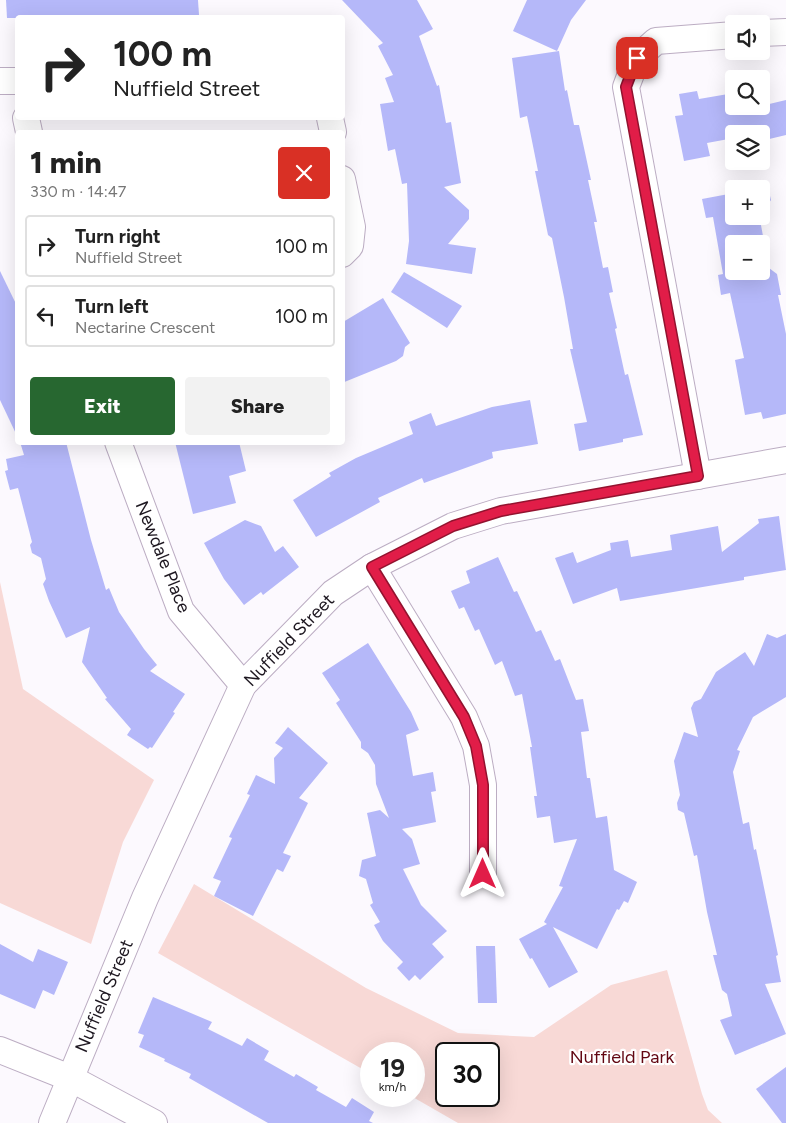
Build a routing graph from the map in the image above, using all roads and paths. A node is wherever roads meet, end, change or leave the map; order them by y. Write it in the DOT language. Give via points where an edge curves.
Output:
graph roads {
  1 [pos="786,32"];
  2 [pos="770,33"];
  3 [pos="725,36"];
  4 [pos="0,81"];
  5 [pos="15,81"];
  6 [pos="345,193"];
  7 [pos="345,251"];
  8 [pos="119,445"];
  9 [pos="786,460"];
  10 [pos="698,476"];
  11 [pos="372,567"];
  12 [pos="243,685"];
  13 [pos="483,874"];
  14 [pos="0,1050"];
  15 [pos="70,1078"];
  16 [pos="52,1123"];
  17 [pos="154,1123"];
  1 -- 2 [label="street"];
  3 -- 10 [label="street" via="656,41 637,58 626,87"];
  4 -- 5 [label="street"];
  6 -- 7 [label="street" via="352,226 350,246"];
  8 -- 12 [label="street, Newdale Place" via="181,611"];
  9 -- 10 [label="street, Nuffield Street"];
  10 -- 11 [label="street, Nuffield Street" via="501,511 453,526"];
  11 -- 12 [label="street, Nuffield Street" via="334,593"];
  11 -- 13 [label="street" via="464,717 476,746 483,785"];
  12 -- 15 [label="street, Nuffield Street" via="145,898"];
  14 -- 15 [label="street"];
  15 -- 16 [label="street, Nuffield Street"];
  15 -- 17 [label="street"];
}
